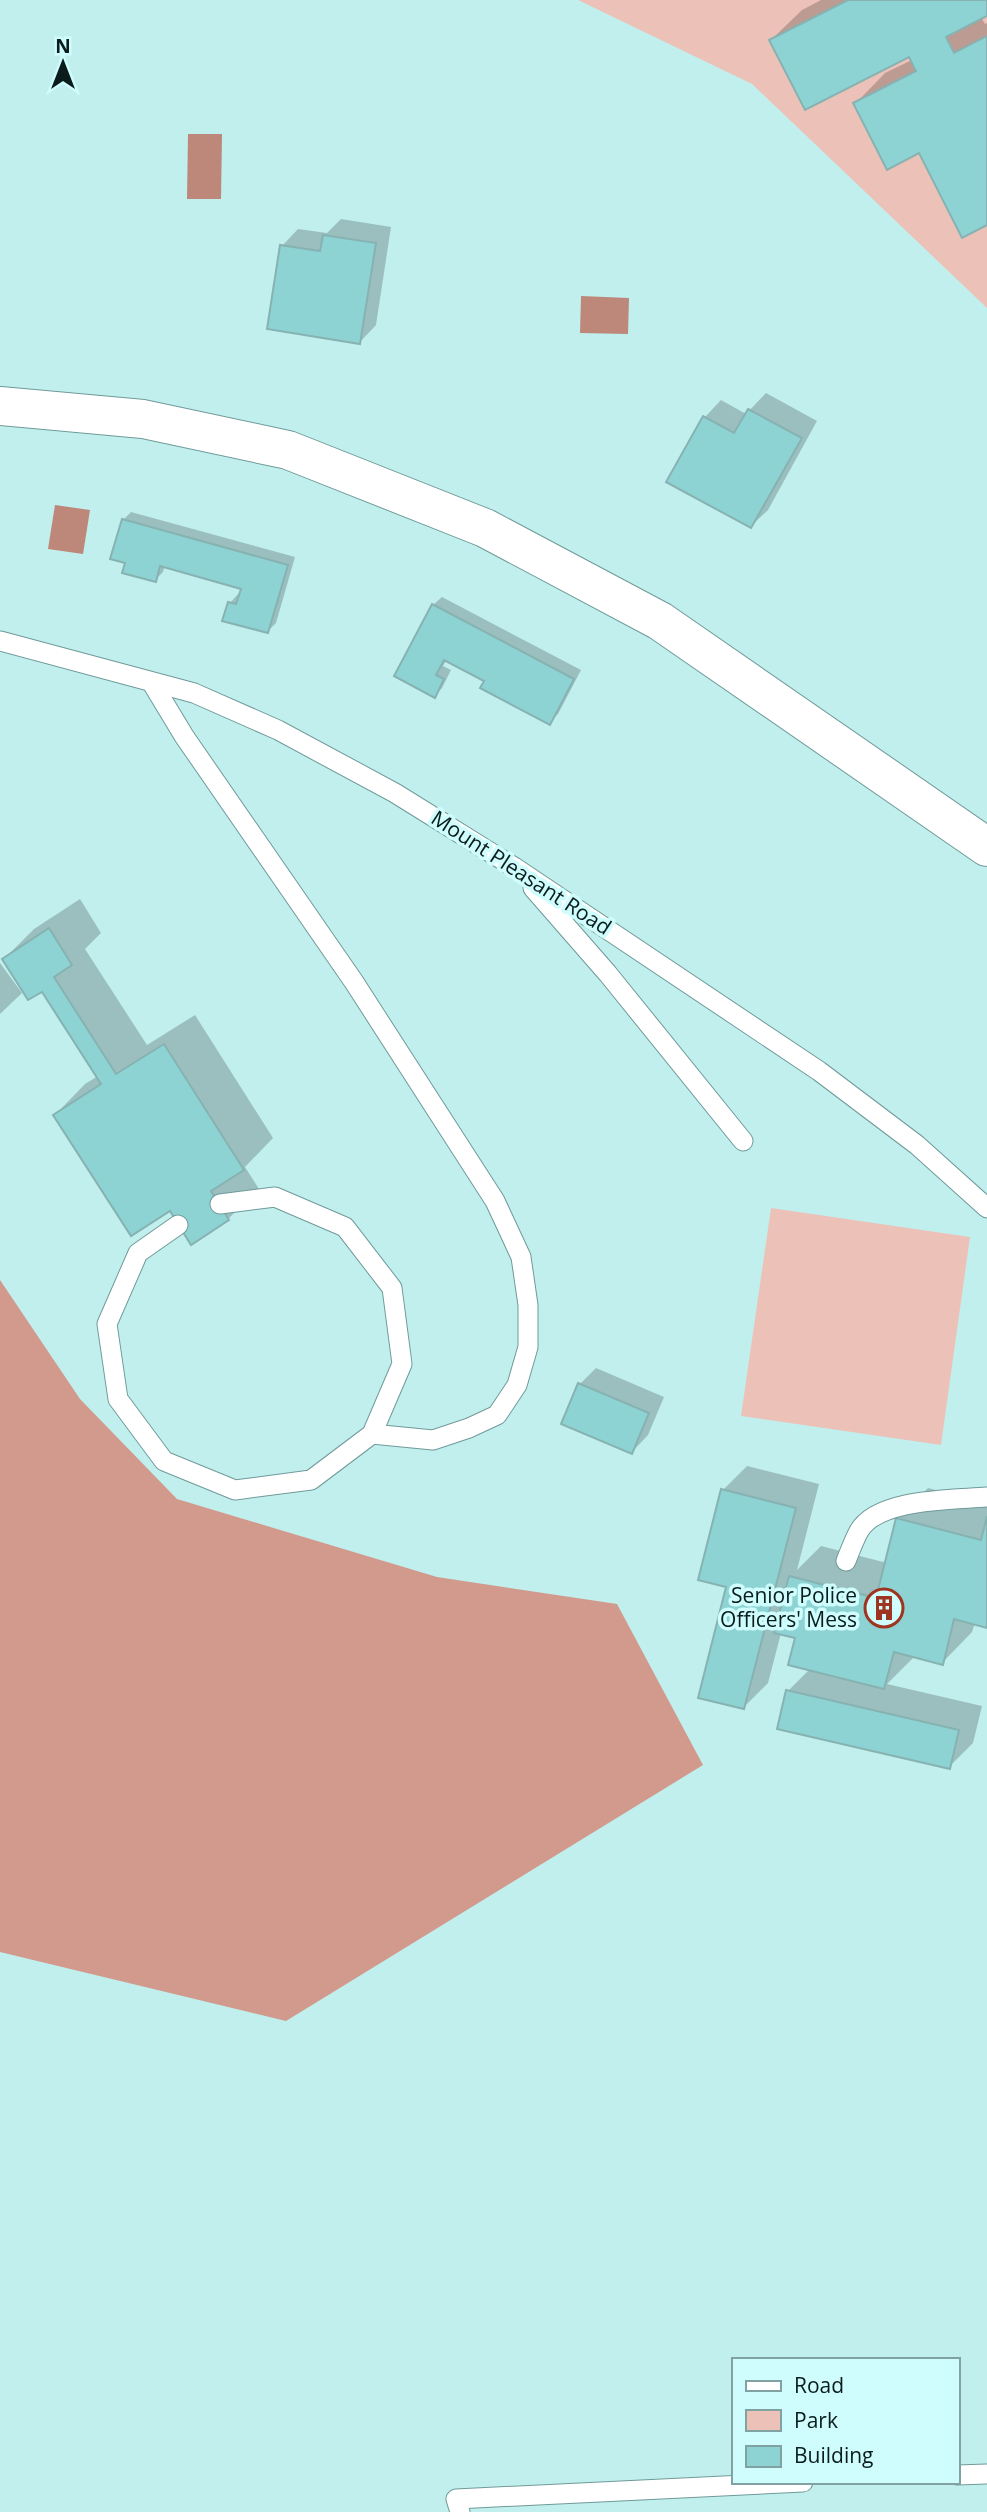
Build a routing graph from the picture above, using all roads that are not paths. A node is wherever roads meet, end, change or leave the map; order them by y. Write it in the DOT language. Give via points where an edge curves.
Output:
graph roads {
  1 [pos="0,406"];
  2 [pos="0,642"];
  3 [pos="152,682"];
  4 [pos="987,847"];
  5 [pos="514,867"];
  6 [pos="743,1141"];
  7 [pos="220,1204"];
  8 [pos="987,1209"];
  9 [pos="178,1225"];
  10 [pos="372,1434"];
  11 [pos="987,1497"];
  12 [pos="846,1561"];
  13 [pos="987,2474"];
  14 [pos="959,2475"];
  15 [pos="762,2484"];
  16 [pos="460,2512"];
  1 -- 4 [label="street" via="143,419 288,450 485,528 660,621"];
  2 -- 3 [label="lane, Mount Pleasant Road"];
  3 -- 5 [label="lane, Mount Pleasant Road" via="194,693 278,730 396,793"];
  3 -- 10 [label="lane" via="495,1201 521,1257 528,1346 517,1385 497,1415 433,1440"];
  5 -- 6 [label="lane" via="608,974"];
  5 -- 8 [label="lane, Mount Pleasant Road" via="819,1071 917,1144"];
  7 -- 10 [label="lane" via="275,1197 345,1227 392,1288 402,1364"];
  9 -- 10 [label="lane" via="138,1254 107,1324 118,1399 164,1461 235,1490 312,1480"];
  11 -- 12 [label="lane" via="912,1502 873,1517 860,1529"];
  13 -- 14 [label="lane"];
  15 -- 16 [label="lane" via="456,2499"];
}
